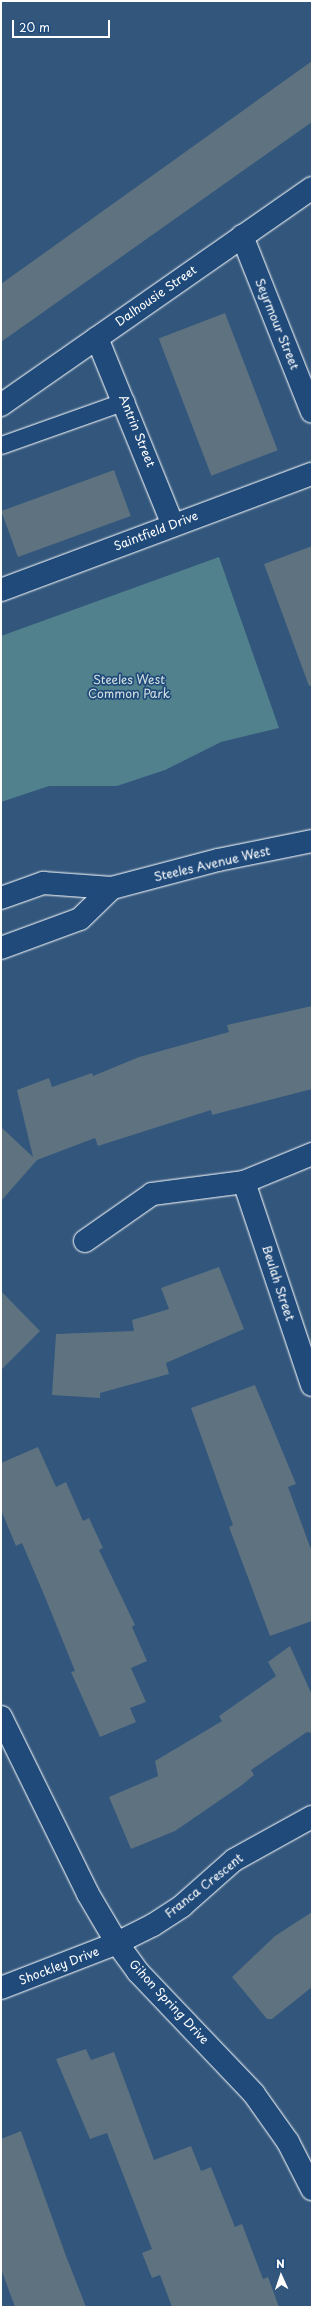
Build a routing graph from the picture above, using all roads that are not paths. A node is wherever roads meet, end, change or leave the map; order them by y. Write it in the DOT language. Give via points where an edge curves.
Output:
graph roads {
  1 [pos="312,188"];
  2 [pos="242,236"];
  3 [pos="97,338"];
  4 [pos="125,400"];
  5 [pos="1,405"];
  6 [pos="312,412"];
  7 [pos="1,445"];
  8 [pos="312,474"];
  9 [pos="173,525"];
  10 [pos="1,590"];
  11 [pos="312,841"];
  12 [pos="112,888"];
  13 [pos="1,898"];
  14 [pos="1,948"];
  15 [pos="312,1154"];
  16 [pos="244,1182"];
  17 [pos="85,1241"];
  18 [pos="312,1385"];
  19 [pos="1,1717"];
  20 [pos="312,1817"];
  21 [pos="117,1943"];
  22 [pos="1,1988"];
  23 [pos="312,2189"];
  1 -- 2 [label="street, Dalhousie Street"];
  2 -- 3 [label="street, Dalhousie Street"];
  2 -- 6 [label="street, Seyrmour Street"];
  3 -- 4 [label="street, Antrin Street"];
  3 -- 5 [label="street, Dalhousie Street"];
  4 -- 7 [label="lane"];
  4 -- 9 [label="street, Antrin Street"];
  8 -- 9 [label="street, Saintfield Drive"];
  9 -- 10 [label="street, Saintfield Drive"];
  11 -- 12 [label="street, Steeles Avenue West" via="218,860"];
  12 -- 13 [label="street, Steeles Avenue West" via="43,883"];
  12 -- 14 [label="street, Steeles Avenue West" via="80,919"];
  15 -- 16 [label="street"];
  16 -- 17 [label="street" via="152,1194"];
  16 -- 18 [label="street, Beulah Street"];
  19 -- 21 [label="street, Gihon Spring Drive" via="88,1894"];
  20 -- 21 [label="street, Franca Crescent" via="234,1860 182,1906"];
  21 -- 22 [label="street, Shockley Drive"];
  21 -- 23 [label="street, Gihon Spring Drive" via="138,1972 254,2094 288,2142"];
}
